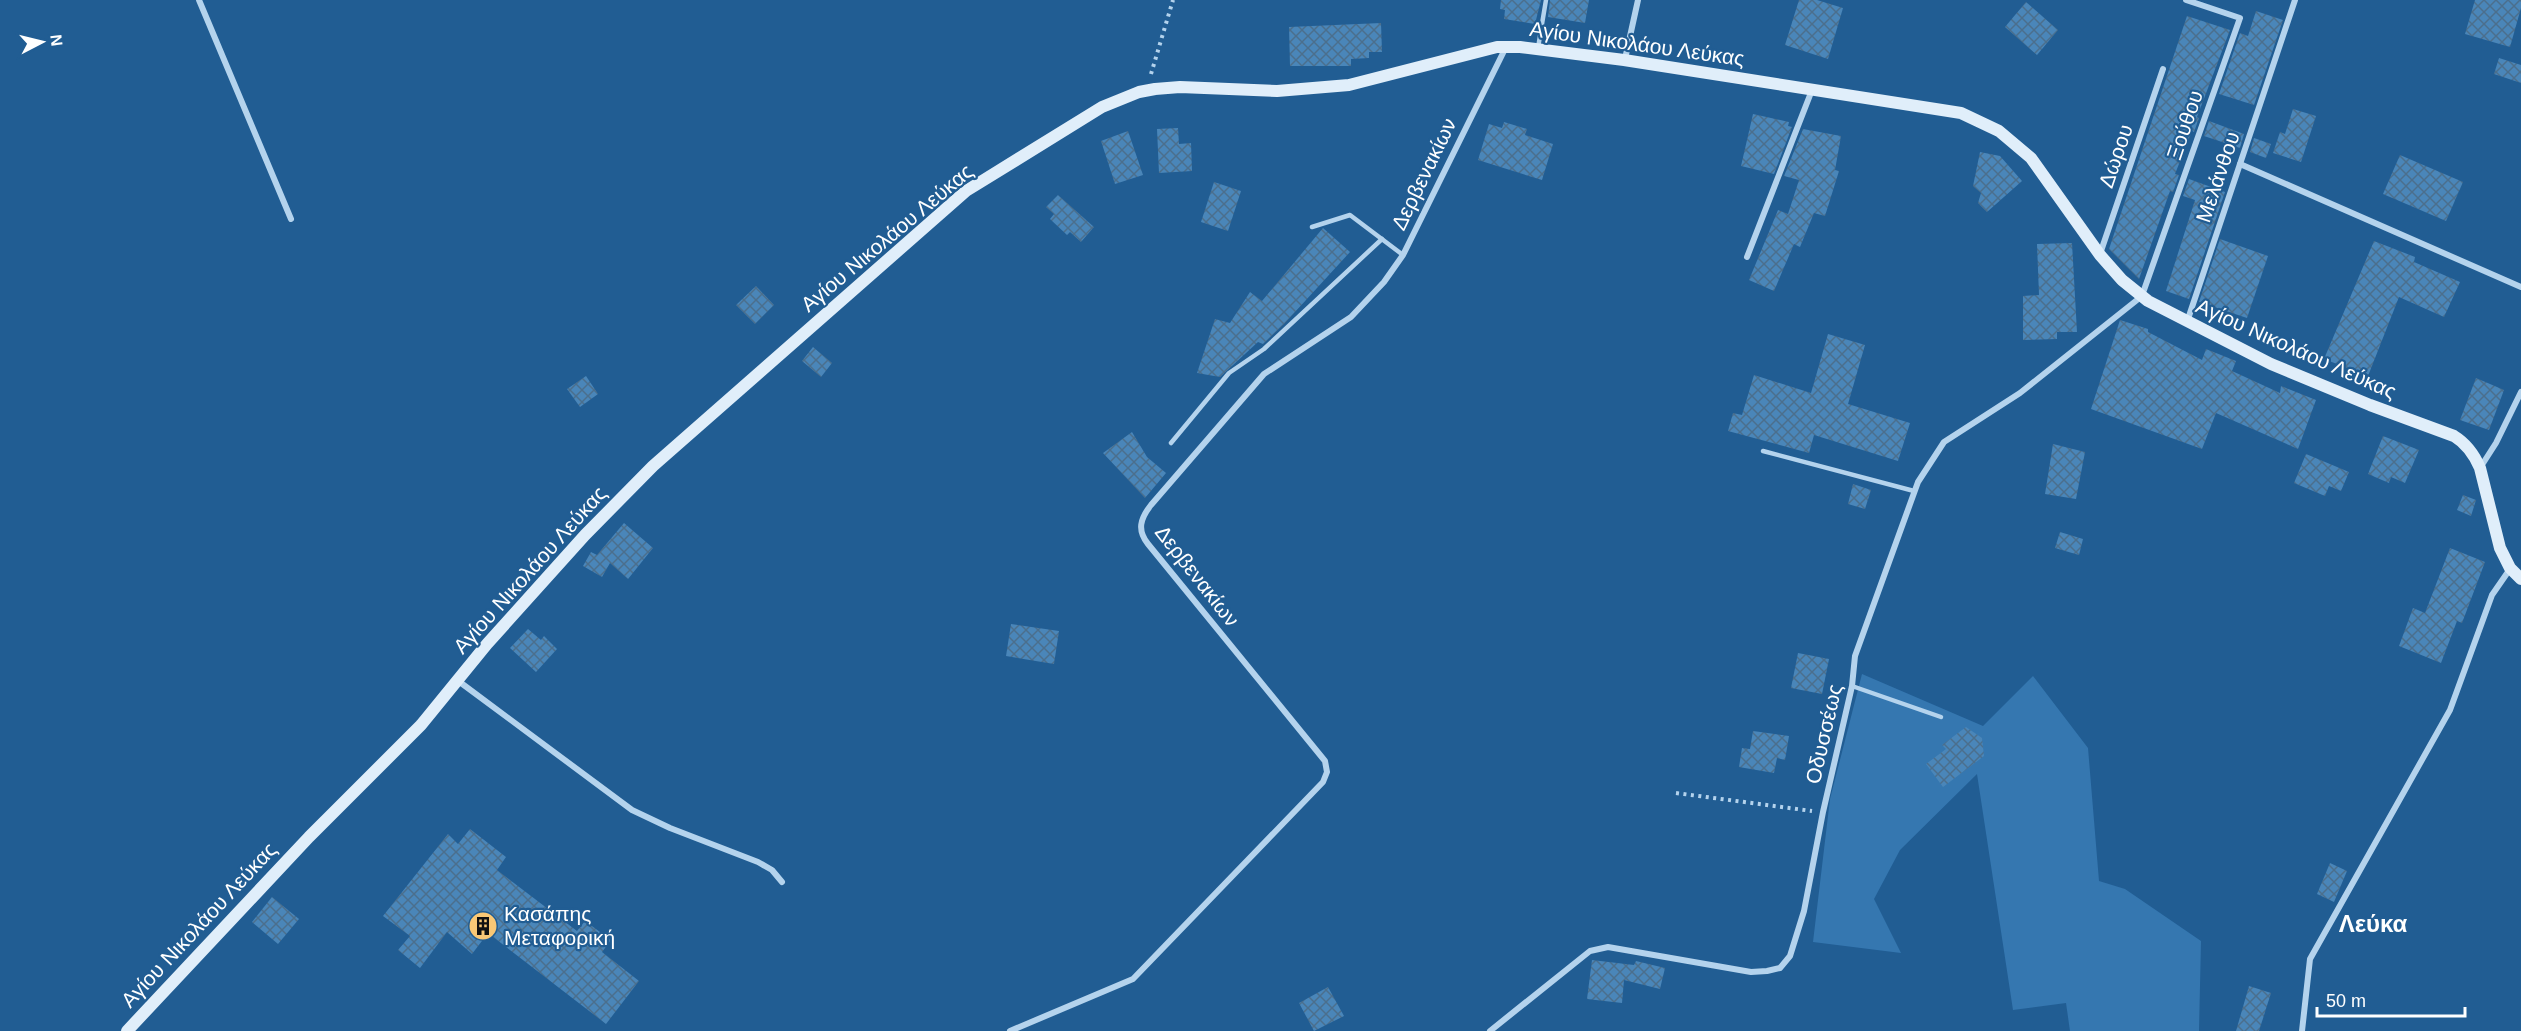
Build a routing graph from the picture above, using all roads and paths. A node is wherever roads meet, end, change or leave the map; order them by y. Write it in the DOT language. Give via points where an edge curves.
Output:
graph roads {
  1 [pos="199,0"];
  2 [pos="1173,0"];
  3 [pos="1546,0"];
  4 [pos="1638,0"];
  5 [pos="2186,0"];
  6 [pos="2295,0"];
  7 [pos="1506,47"];
  8 [pos="1538,48"];
  9 [pos="1624,60"];
  10 [pos="2163,69"];
  11 [pos="1812,89"];
  12 [pos="1146,90"];
  13 [pos="2240,164"];
  14 [pos="291,219"];
  15 [pos="1312,227"];
  16 [pos="1382,239"];
  17 [pos="1403,255"];
  18 [pos="2100,255"];
  19 [pos="1747,257"];
  20 [pos="2521,287"];
  21 [pos="2141,296"];
  22 [pos="2187,323"];
  23 [pos="2521,392"];
  24 [pos="1171,443"];
  25 [pos="1763,451"];
  26 [pos="2480,468"];
  27 [pos="1914,491"];
  28 [pos="2510,568"];
  29 [pos="2521,579"];
  30 [pos="457,680"];
  31 [pos="1852,686"];
  32 [pos="1941,717"];
  33 [pos="1676,793"];
  34 [pos="1823,812"];
  35 [pos="782,882"];
  36 [pos="127,1031"];
  37 [pos="1010,1031"];
  38 [pos="1490,1031"];
  39 [pos="2302,1031"];
  1 -- 14 [label="street"];
  2 -- 12 [label="path"];
  3 -- 8 [label="lane"];
  4 -- 9 [label="street"];
  5 -- 21 [label="street, Ξούθου" via="2240,18"];
  6 -- 13 [label="street, Μελάνθου"];
  7 -- 8 [label="main road, Αγίου Νικολάου Λεύκας"];
  7 -- 12 [label="main road, Αγίου Νικολάου Λεύκας" via="1320,89"];
  7 -- 17 [label="street, Δερβενακίων"];
  8 -- 9 [label="main road, Αγίου Νικολάου Λεύκας"];
  9 -- 11 [label="main road, Αγίου Νικολάου Λεύκας"];
  10 -- 18 [label="street, Δώρου"];
  11 -- 18 [label="main road, Αγίου Νικολάου Λεύκας" via="1961,113 1999,132 2031,158"];
  11 -- 19 [label="street"];
  12 -- 30 [label="main road, Αγίου Νικολάου Λεύκας" via="1102,107 950,204 637,482"];
  13 -- 20 [label="street"];
  13 -- 22 [label="street, Μελάνθου"];
  15 -- 16 [label="lane" via="1350,215"];
  16 -- 17 [label="lane"];
  16 -- 24 [label="lane" via="1264,349 1229,373"];
  17 -- 37 [label="street, Δερβενακίων" via="1352,317 1264,374 1151,505 1140,526 1141,536 1325,760 1328,772 1323,782 1133,979"];
  18 -- 21 [label="main road, Αγίου Νικολάου Λεύκας"];
  21 -- 22 [label="main road, Αγίου Νικολάου Λεύκας"];
  21 -- 27 [label="street, Οδυσσέως" via="2020,393 1944,442"];
  22 -- 26 [label="main road, Αγίου Νικολάου Λεύκας" via="2301,377 2454,435 2468,447"];
  23 -- 26 [label="street"];
  25 -- 27 [label="lane"];
  26 -- 28 [label="main road, Αγίου Νικολάου Λεύκας" via="2500,549"];
  27 -- 31 [label="street, Οδυσσέως" via="1855,656"];
  28 -- 29 [label="main road, Αγίου Νικολάου Λεύκας"];
  28 -- 39 [label="street" via="2492,595 2450,710 2310,958"];
  30 -- 35 [label="street" via="632,810 758,862"];
  30 -- 36 [label="main road, Αγίου Νικολάου Λεύκας" via="421,725 309,837"];
  31 -- 32 [label="lane"];
  31 -- 34 [label="street, Οδυσσέως"];
  33 -- 34 [label="path"];
  34 -- 38 [label="street, Οδυσσέως" via="1804,911 1791,956 1780,968 1751,972 1608,947 1590,951"];
}
